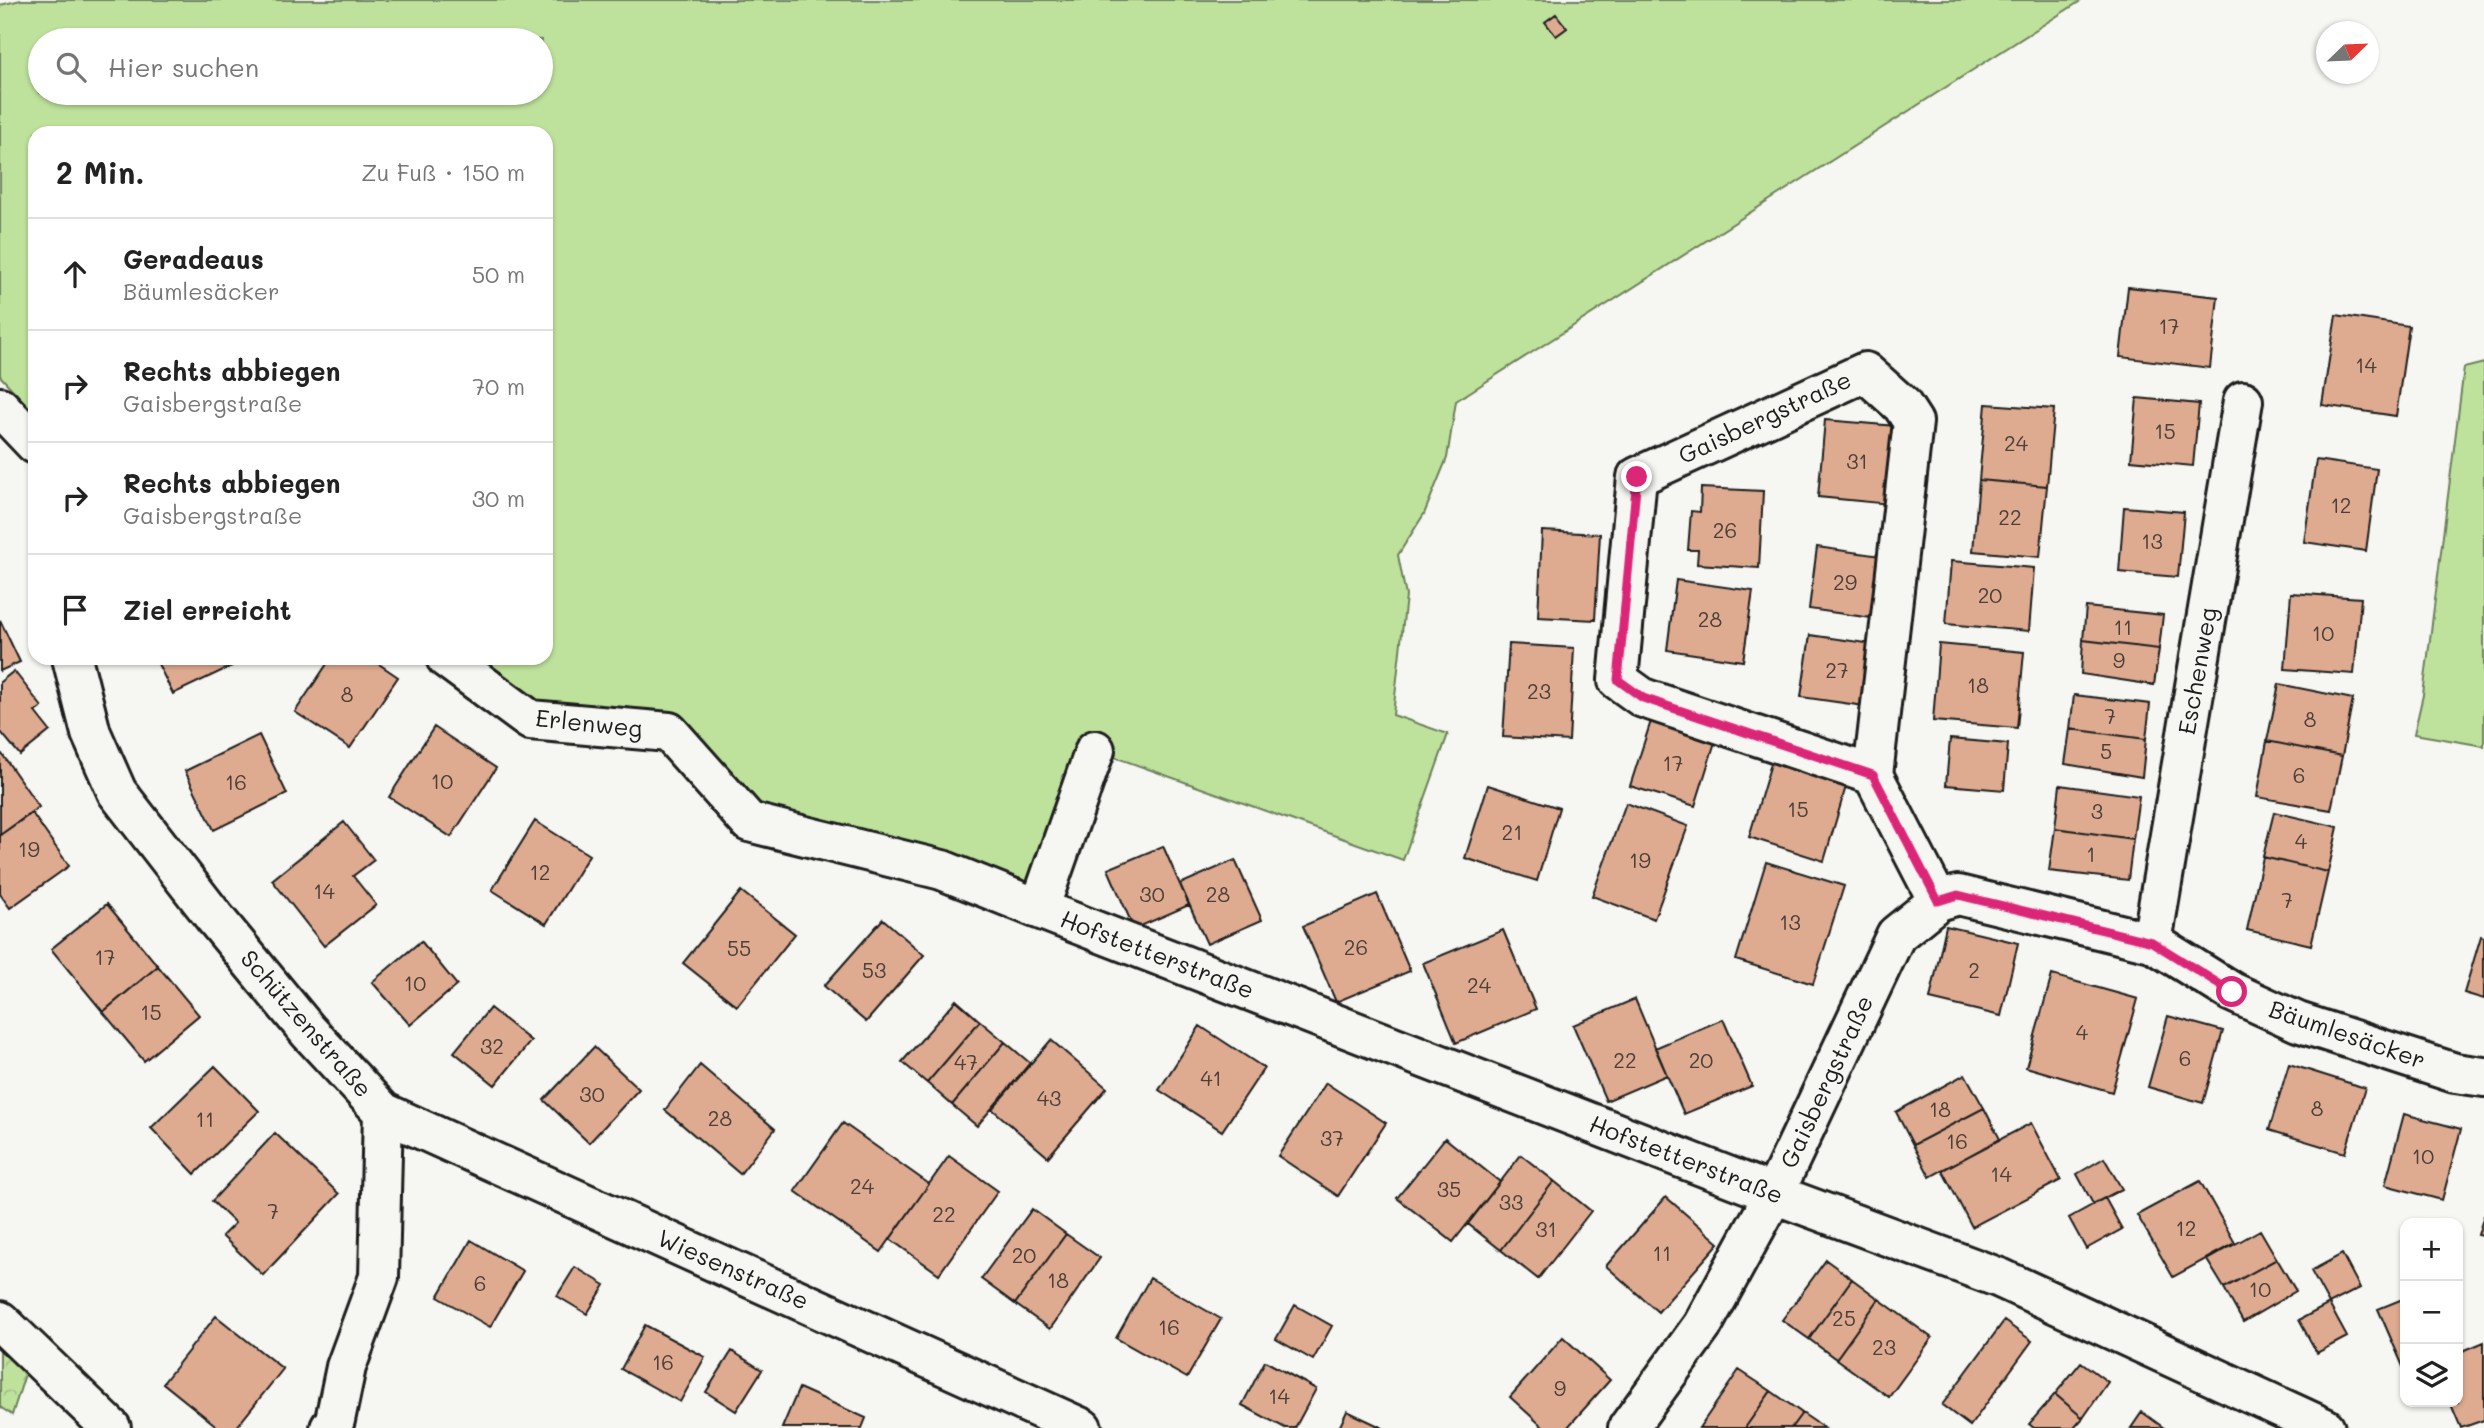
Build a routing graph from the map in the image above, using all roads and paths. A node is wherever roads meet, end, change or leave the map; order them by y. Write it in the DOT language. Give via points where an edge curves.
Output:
graph roads {
  1 [pos="2244,401"];
  2 [pos="0,407"];
  3 [pos="28,437"];
  4 [pos="74,665"];
  5 [pos="455,665"];
  6 [pos="669,732"];
  7 [pos="1095,750"];
  8 [pos="1873,775"];
  9 [pos="1938,901"];
  10 [pos="1039,909"];
  11 [pos="2152,942"];
  12 [pos="2484,1077"];
  13 [pos="383,1112"];
  14 [pos="1774,1194"];
  15 [pos="0,1321"];
  16 [pos="339,1425"];
  17 [pos="111,1428"];
  18 [pos="1082,1428"];
  19 [pos="1628,1428"];
  20 [pos="2325,1428"];
  1 -- 11 [label="street, Eschenweg"];
  2 -- 3 [label="street"];
  4 -- 13 [label="street, Schützenstraße" via="91,733 117,792 308,1031"];
  5 -- 6 [label="street, Erlenweg" via="530,720"];
  6 -- 10 [label="street, Hofstetterstraße" via="749,822 942,870"];
  7 -- 10 [label="street, Hofstetterstraße"];
  8 -- 8 [label="street, Gaisbergstraße" via="1643,698 1618,680 1637,477 1865,372 1902,405 1913,422"];
  8 -- 9 [label="street"];
  9 -- 11 [label="street, Bäumlesäcker" via="1958,895"];
  9 -- 14 [label="street, Gaisbergstraße" via="1896,935"];
  10 -- 14 [label="street, Hofstetterstraße"];
  11 -- 12 [label="street, Bäumlesäcker" via="2232,992 2298,1022 2455,1073"];
  13 -- 16 [label="street, Schützenstraße" via="379,1278 346,1367"];
  13 -- 18 [label="street, Wiesenstraße"];
  14 -- 19 [label="street, Gaisbergstraße" via="1702,1326"];
  14 -- 20 [label="street, Hofstetterstraße" via="2000,1278"];
  15 -- 17 [label="street"];
}
